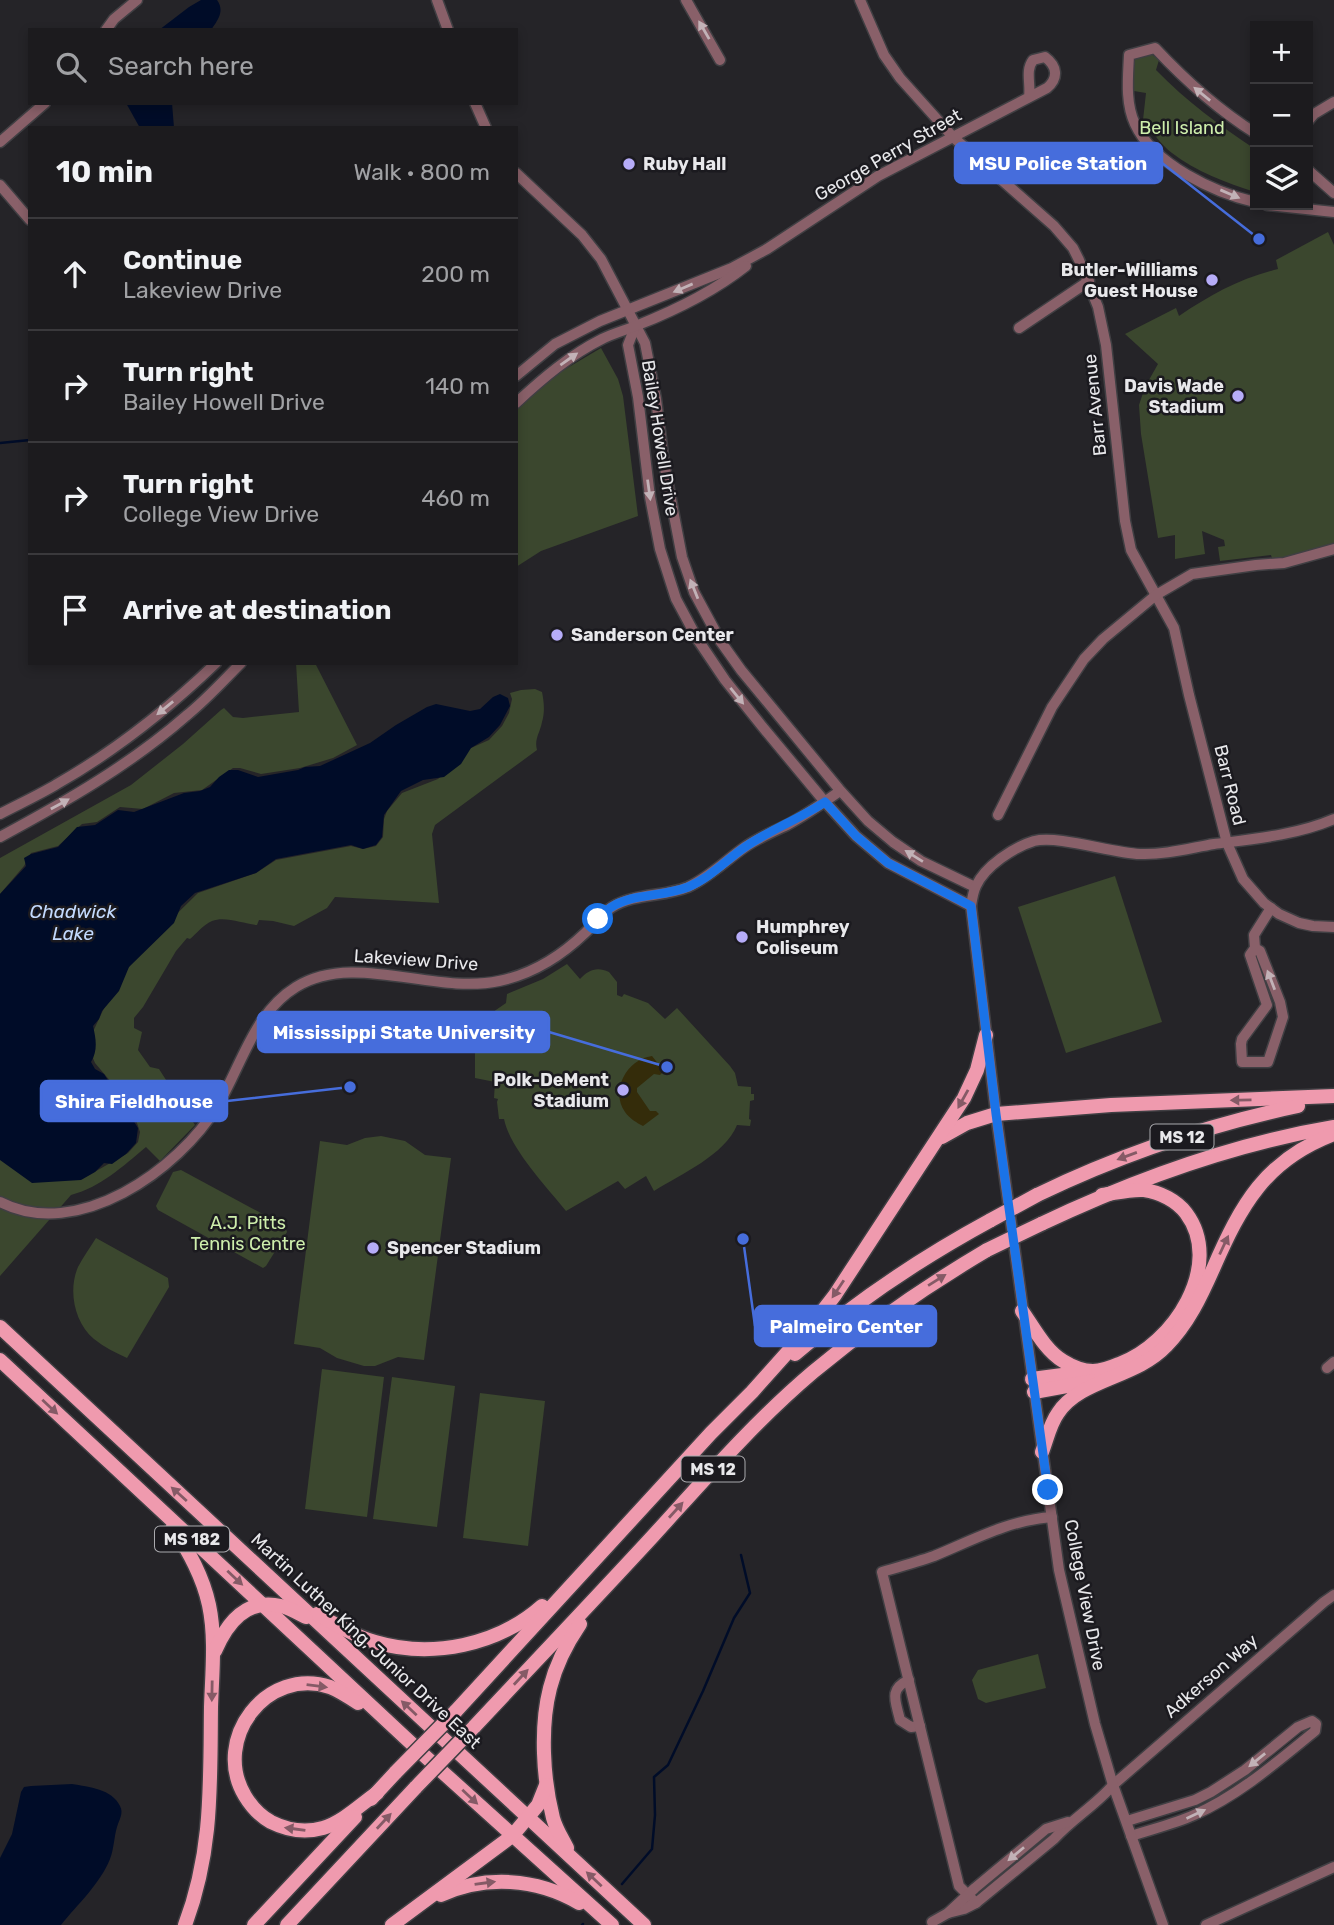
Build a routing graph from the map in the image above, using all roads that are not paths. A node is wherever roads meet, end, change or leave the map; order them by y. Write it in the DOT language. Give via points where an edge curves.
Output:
graph roads {
  1 [pos="137,0"];
  2 [pos="437,0"];
  3 [pos="686,0"];
  4 [pos="860,0"];
  5 [pos="107,28"];
  6 [pos="447,28"];
  7 [pos="720,60"];
  8 [pos="1029,97"];
  9 [pos="1334,102"];
  10 [pos="43,105"];
  11 [pos="476,105"];
  12 [pos="1313,115"];
  13 [pos="485,126"];
  14 [pos="1250,129"];
  15 [pos="953,137"];
  16 [pos="0,142"];
  17 [pos="1313,174"];
  18 [pos="518,175"];
  19 [pos="0,185"];
  20 [pos="1334,193"];
  21 [pos="1250,201"];
  22 [pos="1313,210"];
  23 [pos="1334,212"];
  24 [pos="28,218"];
  25 [pos="767,249"];
  26 [pos="1089,282"];
  27 [pos="628,309"];
  28 [pos="635,327"];
  29 [pos="1020,328"];
  30 [pos="518,374"];
  31 [pos="518,401"];
  32 [pos="1334,549"];
  33 [pos="1156,595"];
  34 [pos="214,665"];
  35 [pos="239,665"];
  36 [pos="840,791"];
  37 [pos="825,802"];
  38 [pos="0,814"];
  39 [pos="998,815"];
  40 [pos="1334,819"];
  41 [pos="0,837"];
  42 [pos="1227,843"];
  43 [pos="975,887"];
  44 [pos="971,906"];
  45 [pos="1271,908"];
  46 [pos="1334,928"];
  47 [pos="1255,948"];
  48 [pos="1280,1002"];
  49 [pos="1267,1005"];
  50 [pos="986,1035"];
  51 [pos="1334,1098"];
  52 [pos="996,1114"];
  53 [pos="1334,1127"];
  54 [pos="1334,1134"];
  55 [pos="935,1143"];
  56 [pos="1102,1195"];
  57 [pos="0,1202"];
  58 [pos="1023,1311"];
  59 [pos="0,1327"];
  60 [pos="0,1360"];
  61 [pos="1093,1371"];
  62 [pos="1113,1378"];
  63 [pos="1033,1385"];
  64 [pos="752,1392"];
  65 [pos="1042,1452"];
  66 [pos="163,1511"];
  67 [pos="1052,1517"];
  68 [pos="652,1538"];
  69 [pos="596,1557"];
  70 [pos="1334,1595"];
  71 [pos="295,1600"];
  72 [pos="263,1605"];
  73 [pos="317,1621"];
  74 [pos="212,1657"];
  75 [pos="909,1680"];
  76 [pos="384,1718"];
  77 [pos="920,1726"];
  78 [pos="547,1780"];
  79 [pos="1113,1786"];
  80 [pos="377,1793"];
  81 [pos="527,1817"];
  82 [pos="1127,1821"];
  83 [pos="512,1836"];
  84 [pos="1132,1836"];
  85 [pos="572,1858"];
  86 [pos="1334,1867"];
  87 [pos="972,1899"];
  88 [pos="420,1905"];
  89 [pos="608,1921"];
  90 [pos="932,1923"];
  91 [pos="185,1925"];
  92 [pos="254,1925"];
  93 [pos="287,1925"];
  94 [pos="392,1925"];
  95 [pos="644,1925"];
  96 [pos="1163,1925"];
  97 [pos="1206,1925"];
  1 -- 5 [label="street"];
  2 -- 6 [label="street"];
  7 -- 3 [label="street, one-way"];
  4 -- 15 [label="street, Barr Avenue" via="884,55"];
  8 -- 15 [label="street, George Perry Street"];
  9 -- 12 [label="street"];
  10 -- 16 [label="street"];
  11 -- 13 [label="street"];
  14 -- 21 [label="street, one-way" via="1184,79 1155,48 1129,55 1128,103 1142,137 1187,174"];
  15 -- 25 [label="street, George Perry Street" via="878,176"];
  15 -- 26 [label="street, Barr Avenue" via="1054,226 1073,248"];
  17 -- 20 [label="street"];
  18 -- 27 [label="street" via="582,235"];
  19 -- 24 [label="street"];
  22 -- 23 [label="street"];
  25 -- 27 [label="street, George Perry Street, one-way" via="732,268"];
  25 -- 28 [label="street, George Perry Street" via="706,293"];
  26 -- 29 [label="street"];
  26 -- 33 [label="street, Barr Avenue" via="1106,345 1127,531 1136,561"];
  27 -- 28 [label="street"];
  27 -- 30 [label="street, George Perry Street" via="555,344"];
  31 -- 28 [label="street, George Perry Street, one-way" via="573,355"];
  36 -- 28 [label="street, Bailey Howell Drive, one-way" via="741,670 694,592 673,511 651,368"];
  28 -- 37 [label="street, Bailey Howell Drive, one-way" via="628,345 650,497 676,599 725,680"];
  32 -- 33 [label="street" via="1284,564 1192,574"];
  33 -- 39 [label="street" via="1084,659 1052,707"];
  33 -- 42 [label="street, Barr Road" via="1178,640"];
  34 -- 38 [label="street, one-way" via="106,754"];
  41 -- 35 [label="street, one-way" via="77,794 150,745"];
  36 -- 37 [label="street, Lakeview Drive"];
  43 -- 36 [label="street, Bailey Howell Drive, one-way" via="893,842"];
  37 -- 44 [label="street, Bailey Howell Drive" via="888,863"];
  37 -- 57 [label="street, Lakeview Drive" via="754,841 689,887 611,907 566,951 527,973 482,984 350,972 307,980 283,996 262,1020 204,1125 145,1180 106,1201 48,1215"];
  40 -- 42 [label="street"];
  42 -- 43 [label="street" via="1139,854 1037,841 1005,856"];
  42 -- 45 [label="street, Barr Road" via="1243,879"];
  43 -- 44 [label="street, College View Drive"];
  44 -- 50 [label="street, College View Drive"];
  45 -- 46 [label="street, Barr Road" via="1299,923"];
  45 -- 47 [label="street" via="1254,935"];
  48 -- 47 [label="street, one-way"];
  47 -- 49 [label="street" via="1250,955"];
  48 -- 49 [label="street"];
  48 -- 49 [label="street" via="1283,1023 1268,1062 1242,1062 1242,1039"];
  50 -- 52 [label="street, College View Drive"];
  50 -- 55 [label="main road, one-way" via="964,1098"];
  51 -- 52 [label="main road, one-way" via="1111,1105"];
  51 -- 64 [label="main road, MS 12, one-way, bridge" via="1265,1112 1160,1144 1037,1195 937,1251 862,1301"];
  52 -- 55 [label="main road" via="967,1123"];
  52 -- 58 [label="street, College View Drive"];
  53 -- 56 [label="main road, MS 12" via="1197,1159"];
  62 -- 54 [label="main road, one-way" via="1149,1361 1179,1331 1243,1207 1265,1179 1290,1156"];
  55 -- 64 [label="main road, one-way" via="835,1295"];
  56 -- 61 [label="main road" via="1144,1190 1174,1202 1194,1226 1200,1260 1182,1310 1157,1342 1124,1363"];
  68 -- 56 [label="main road, MS 12, one-way, bridge" via="710,1472 813,1373 925,1288 987,1250"];
  58 -- 61 [label="main road" via="1060,1359"];
  58 -- 63 [label="street, College View Drive"];
  71 -- 59 [label="main road, Martin Luther King, Junior Drive East / MS 182, one-way"];
  60 -- 66 [label="main road, MS 182, one-way"];
  61 -- 63 [label="main road"];
  62 -- 63 [label="main road"];
  62 -- 65 [label="main road" via="1076,1395 1062,1407"];
  63 -- 65 [label="street, College View Drive"];
  64 -- 69 [label="main road, MS 12"];
  65 -- 67 [label="street, College View Drive"];
  66 -- 72 [label="main road, MS 182, one-way"];
  66 -- 74 [label="main road" via="201,1576 212,1623"];
  67 -- 75 [label="street" via="999,1528 882,1573"];
  67 -- 79 [label="street, College View Drive" via="1084,1686"];
  68 -- 78 [label="main road" via="583,1619 559,1660 547,1708"];
  93 -- 68 [label="main road, MS 12, one-way, bridge"];
  69 -- 71 [label="main road" via="528,1618 460,1646 414,1649 373,1641"];
  69 -- 80 [label="main road, MS 12, bridge"];
  70 -- 79 [label="street, Adkerson Way"];
  71 -- 73 [label="main road, Martin Luther King, Junior Drive East / MS 182"];
  72 -- 73 [label="main road" via="281,1606"];
  72 -- 74 [label="main road" via="233,1619"];
  72 -- 76 [label="main road, MS 182"];
  81 -- 73 [label="main road, Martin Luther King, Junior Drive East / MS 182, one-way"];
  74 -- 91 [label="main road, one-way" via="207,1840"];
  75 -- 77 [label="street"];
  75 -- 77 [label="street" via="896,1689 900,1720 911,1727"];
  80 -- 76 [label="main road, one-way" via="332,1824 312,1830 289,1829 266,1819 248,1802 237,1779 234,1756 241,1727 254,1708 272,1693 294,1686 331,1688"];
  76 -- 83 [label="main road, MS 182, one-way"];
  77 -- 87 [label="street" via="959,1886"];
  78 -- 81 [label="main road" via="543,1796"];
  78 -- 85 [label="main road" via="556,1828"];
  79 -- 82 [label="street, College View Drive"];
  79 -- 87 [label="street, Adkerson Way"];
  80 -- 92 [label="main road, MS 12"];
  81 -- 83 [label="main road"];
  81 -- 85 [label="main road, Martin Luther King, Junior Drive East / MS 182"];
  82 -- 84 [label="street, College View Drive"];
  84 -- 82 [label="street, one-way" via="1220,1802 1271,1768 1315,1731 1316,1724 1304,1723 1235,1778 1202,1797"];
  83 -- 88 [label="main road"];
  83 -- 89 [label="main road, MS 182"];
  84 -- 96 [label="street, College View Drive"];
  95 -- 85 [label="main road, Martin Luther King, Junior Drive East / MS 182, one-way"];
  86 -- 97 [label="street"];
  87 -- 90 [label="street" via="964,1909"];
  88 -- 89 [label="main road, one-way" via="472,1885 516,1882 567,1896"];
  88 -- 94 [label="main road"];
}
